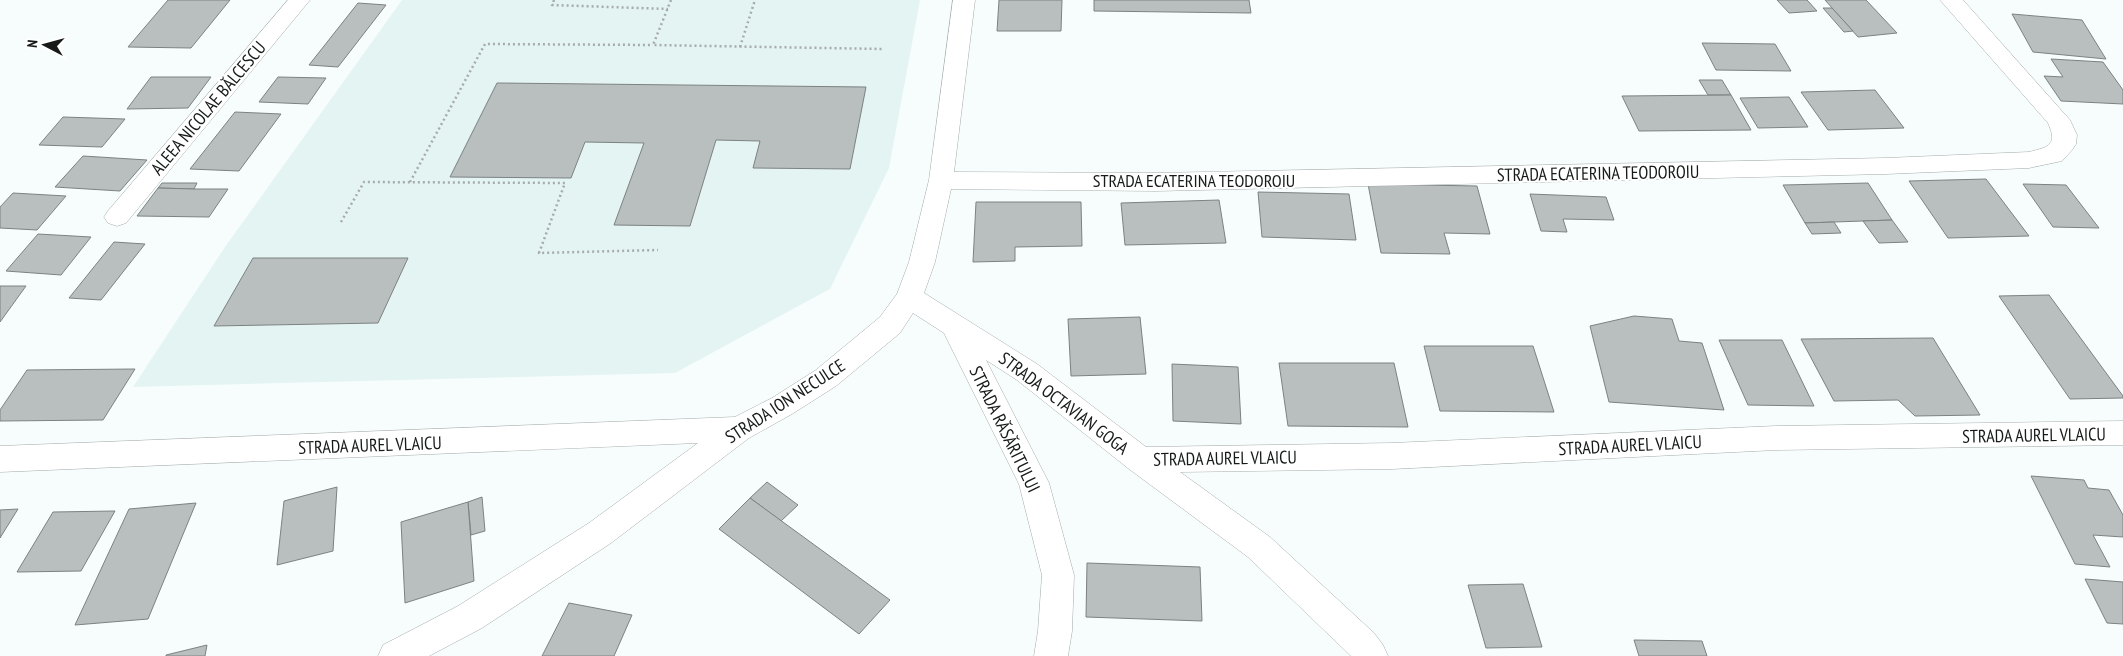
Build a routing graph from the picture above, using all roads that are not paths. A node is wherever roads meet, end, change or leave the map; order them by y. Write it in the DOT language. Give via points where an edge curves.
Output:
graph roads {
  1 [pos="299,0"];
  2 [pos="964,0"];
  3 [pos="1951,0"];
  4 [pos="941,180"];
  5 [pos="117,217"];
  6 [pos="909,297"];
  7 [pos="953,324"];
  8 [pos="739,429"];
  9 [pos="2122,435"];
  10 [pos="0,459"];
  11 [pos="1140,460"];
  12 [pos="395,656"];
  13 [pos="1051,656"];
  14 [pos="1371,656"];
  1 -- 5 [label="street, ALEEA NICOLAE BĂLCESCU"];
  2 -- 4 [label="street, STRADA ION NECULCE"];
  3 -- 4 [label="street, STRADA ECATERINA TEODOROIU" via="2058,120 2065,135 2064,144 2053,155 2029,160 1886,166 1429,178 1156,182"];
  4 -- 6 [label="street, STRADA ION NECULCE" via="922,262"];
  6 -- 7 [label="street, STRADA OCTAVIAN GOGA"];
  6 -- 8 [label="street, STRADA ION NECULCE" via="890,325 855,355 782,406"];
  7 -- 11 [label="street, STRADA OCTAVIAN GOGA" via="1027,372"];
  7 -- 13 [label="street, STRADA RĂSĂRITULUI" via="1034,483 1058,575"];
  8 -- 10 [label="street, STRADA AUREL VLAICU"];
  8 -- 12 [label="street, STRADA ION NECULCE" via="600,533 470,617"];
  9 -- 11 [label="street, STRADA AUREL VLAICU" via="1776,438 1392,456"];
  11 -- 14 [label="street, STRADA OCTAVIAN GOGA" via="1259,547"];
}
